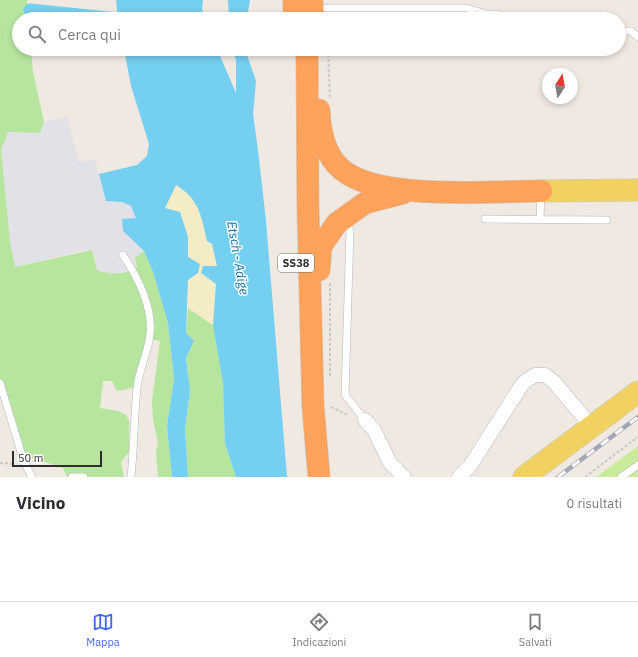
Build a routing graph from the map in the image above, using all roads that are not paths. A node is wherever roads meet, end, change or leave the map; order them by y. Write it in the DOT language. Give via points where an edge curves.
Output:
graph roads {
  1 [pos="294,0"];
  2 [pos="315,7"];
  3 [pos="294,12"];
  4 [pos="476,12"];
  5 [pos="626,31"];
  6 [pos="638,37"];
  7 [pos="295,56"];
  8 [pos="307,56"];
  9 [pos="316,56"];
  10 [pos="638,190"];
  11 [pos="410,191"];
  12 [pos="541,191"];
  13 [pos="485,219"];
  14 [pos="540,219"];
  15 [pos="607,220"];
  16 [pos="350,230"];
  17 [pos="123,255"];
  18 [pos="320,286"];
  19 [pos="0,383"];
  20 [pos="638,392"];
  21 [pos="365,420"];
  22 [pos="592,427"];
  23 [pos="638,465"];
  24 [pos="32,477"];
  25 [pos="72,477"];
  26 [pos="84,477"];
  27 [pos="131,477"];
  28 [pos="303,477"];
  29 [pos="319,477"];
  30 [pos="404,477"];
  31 [pos="459,477"];
  32 [pos="524,477"];
  33 [pos="621,477"];
  1 -- 3 [label="highway"];
  2 -- 4 [label="lane" via="466,8"];
  5 -- 6 [label="lane" via="631,31"];
  7 -- 28 [label="highway, SS38" via="294,165"];
  8 -- 18 [label="highway, SS38" via="308,201"];
  9 -- 11 [label="highway" via="323,142 333,159 347,174 371,185"];
  10 -- 12 [label="main road"];
  11 -- 12 [label="highway"];
  11 -- 18 [label="highway" via="366,203 337,223 321,246 318,277"];
  12 -- 14 [label="lane"];
  13 -- 14 [label="lane"];
  14 -- 15 [label="lane"];
  16 -- 21 [label="lane" via="345,395"];
  17 -- 27 [label="lane" via="134,270 149,315 149,339 137,387"];
  18 -- 29 [label="highway, SS38" via="313,406"];
  19 -- 24 [label="lane" via="25,464"];
  20 -- 22 [label="main road"];
  21 -- 30 [label="street" via="374,430 390,463"];
  22 -- 31 [label="street" via="554,382 545,375 535,375 523,383 470,466"];
  22 -- 32 [label="main road"];
  23 -- 33 [label="lane"];
  25 -- 26 [label="lane"];
}
